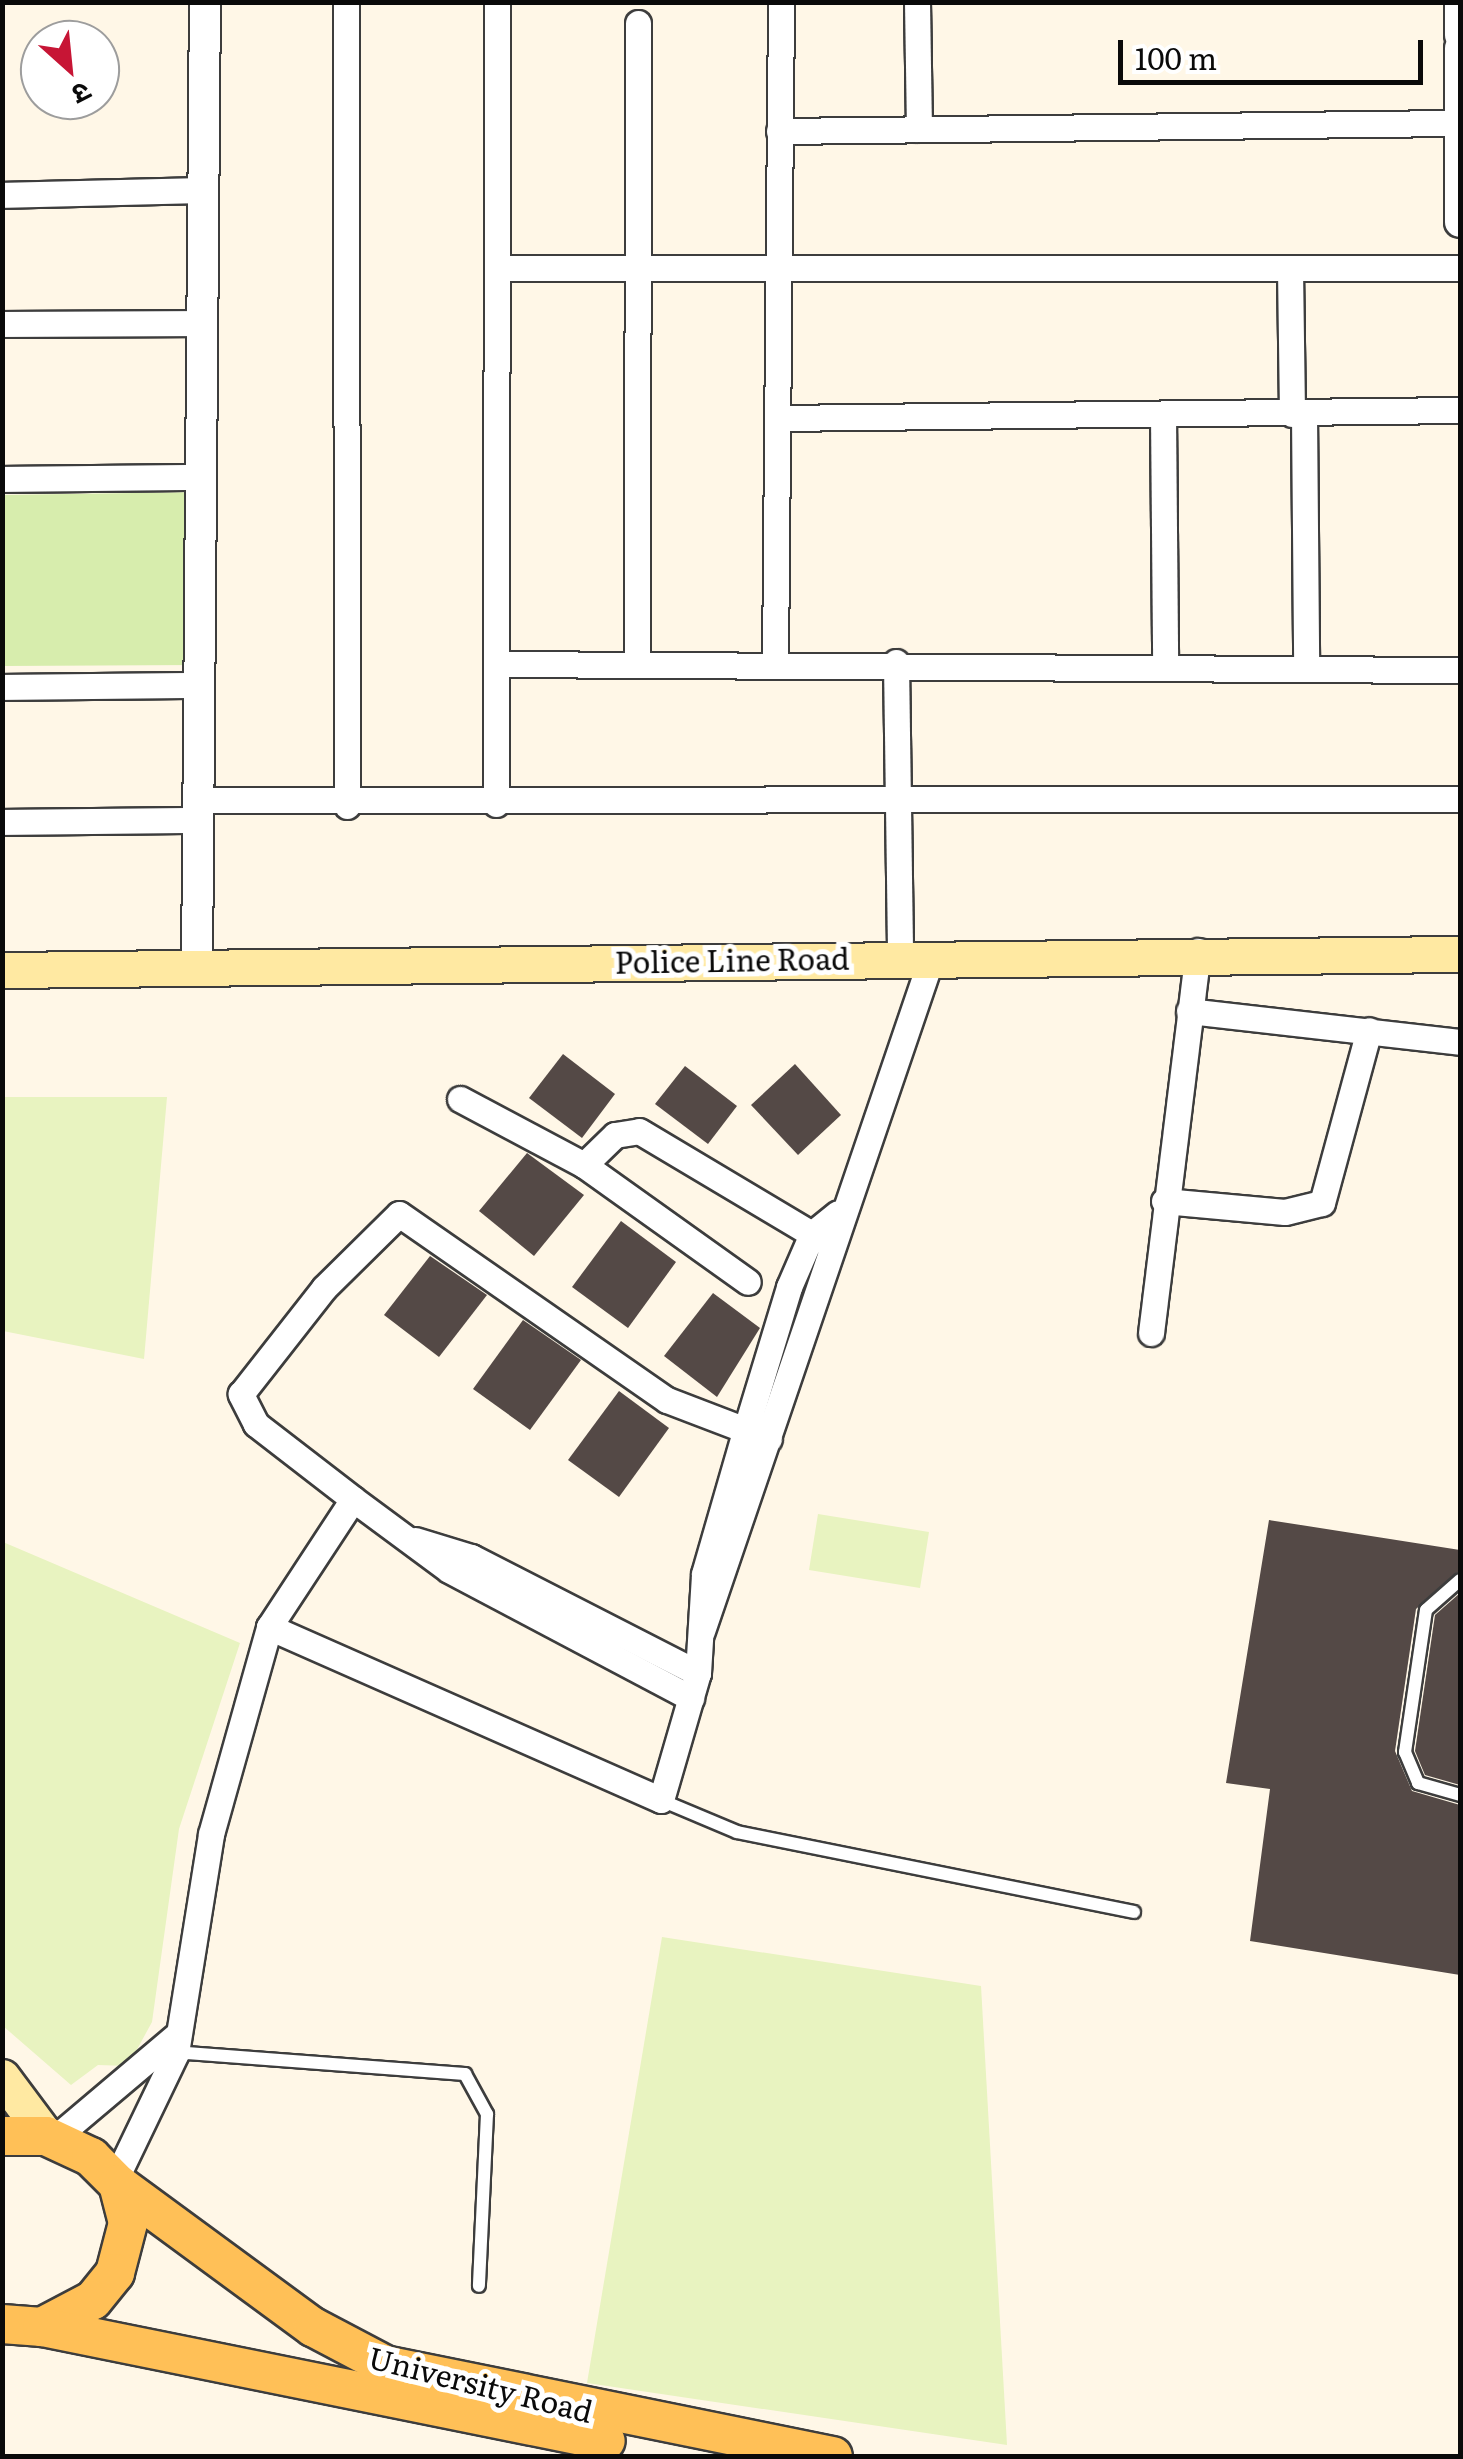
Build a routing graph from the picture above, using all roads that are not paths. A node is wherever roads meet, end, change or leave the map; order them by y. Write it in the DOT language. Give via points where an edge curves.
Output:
graph roads {
  1 [pos="205,2"];
  2 [pos="346,2"];
  3 [pos="497,2"];
  4 [pos="780,2"];
  5 [pos="918,2"];
  6 [pos="1460,2"];
  7 [pos="638,23"];
  8 [pos="1460,36"];
  9 [pos="1460,48"];
  10 [pos="1456,124"];
  11 [pos="919,130"];
  12 [pos="779,131"];
  13 [pos="200,190"];
  14 [pos="2,195"];
  15 [pos="1459,203"];
  16 [pos="778,266"];
  17 [pos="636,267"];
  18 [pos="497,268"];
  19 [pos="1460,268"];
  20 [pos="1290,269"];
  21 [pos="197,323"];
  22 [pos="2,324"];
  23 [pos="1460,410"];
  24 [pos="1163,414"];
  25 [pos="1298,414"];
  26 [pos="777,418"];
  27 [pos="197,477"];
  28 [pos="2,479"];
  29 [pos="896,662"];
  30 [pos="496,664"];
  31 [pos="638,664"];
  32 [pos="775,664"];
  33 [pos="1166,666"];
  34 [pos="1306,668"];
  35 [pos="1460,670"];
  36 [pos="198,685"];
  37 [pos="2,687"];
  38 [pos="1460,798"];
  39 [pos="898,800"];
  40 [pos="496,804"];
  41 [pos="346,806"];
  42 [pos="197,810"];
  43 [pos="2,822"];
  44 [pos="1198,951"];
  45 [pos="1460,954"];
  46 [pos="916,956"];
  47 [pos="197,969"];
  48 [pos="2,970"];
  49 [pos="1189,1011"];
  50 [pos="1369,1030"];
  51 [pos="1460,1042"];
  52 [pos="460,1098"];
  53 [pos="584,1165"];
  54 [pos="1164,1202"];
  55 [pos="823,1241"];
  56 [pos="748,1282"];
  57 [pos="1150,1333"];
  58 [pos="757,1436"];
  59 [pos="353,1499"];
  60 [pos="410,1540"];
  61 [pos="1460,1580"];
  62 [pos="269,1627"];
  63 [pos="698,1673"];
  64 [pos="691,1698"];
  65 [pos="1460,1795"];
  66 [pos="661,1800"];
  67 [pos="1134,1912"];
  68 [pos="170,2045"];
  69 [pos="2,2077"];
  70 [pos="2,2136"];
  71 [pos="50,2137"];
  72 [pos="117,2182"];
  73 [pos="479,2286"];
  74 [pos="18,2330"];
  75 [pos="383,2381"];
  76 [pos="692,2456"];
  77 [pos="833,2456"];
  1 -- 13 [label="street"];
  2 -- 41 [label="street"];
  3 -- 18 [label="street"];
  4 -- 12 [label="street"];
  5 -- 11 [label="street"];
  6 -- 8 [label="street"];
  7 -- 17 [label="street"];
  9 -- 10 [label="street"];
  10 -- 11 [label="street"];
  10 -- 15 [label="street"];
  11 -- 12 [label="street"];
  12 -- 16 [label="street"];
  13 -- 14 [label="street"];
  13 -- 21 [label="street"];
  16 -- 17 [label="street"];
  16 -- 20 [label="street"];
  16 -- 26 [label="street"];
  17 -- 18 [label="street"];
  17 -- 31 [label="street"];
  18 -- 30 [label="street"];
  19 -- 20 [label="street"];
  20 -- 25 [label="street"];
  21 -- 22 [label="street"];
  21 -- 27 [label="street"];
  23 -- 25 [label="street"];
  24 -- 25 [label="street"];
  24 -- 26 [label="street"];
  24 -- 33 [label="street"];
  25 -- 34 [label="street"];
  26 -- 32 [label="street"];
  27 -- 28 [label="street"];
  27 -- 36 [label="street"];
  29 -- 32 [label="street"];
  29 -- 33 [label="street"];
  29 -- 39 [label="street"];
  30 -- 31 [label="street"];
  30 -- 40 [label="street"];
  31 -- 32 [label="street"];
  33 -- 34 [label="street"];
  34 -- 35 [label="street"];
  36 -- 37 [label="street"];
  36 -- 42 [label="street"];
  38 -- 39 [label="street"];
  39 -- 40 [label="street"];
  39 -- 46 [label="street"];
  40 -- 41 [label="street"];
  41 -- 42 [label="street"];
  42 -- 43 [label="street"];
  42 -- 47 [label="street"];
  44 -- 45 [label="main road, Police Line Road"];
  44 -- 46 [label="main road, Police Line Road"];
  44 -- 49 [label="street"];
  46 -- 47 [label="main road, Police Line Road"];
  46 -- 55 [label="street" via="838,1213"];
  47 -- 48 [label="main road, Police Line Road"];
  49 -- 50 [label="street"];
  49 -- 54 [label="street"];
  50 -- 51 [label="street"];
  50 -- 54 [label="street" via="1322,1204 1284,1212"];
  52 -- 53 [label="street"];
  53 -- 55 [label="street" via="615,1135 640,1131"];
  53 -- 56 [label="street"];
  54 -- 57 [label="street"];
  55 -- 58 [label="street"];
  58 -- 59 [label="street" via="668,1400 398,1214 324,1288 241,1394 256,1424"];
  58 -- 63 [label="street" via="702,1631"];
  59 -- 60 [label="street"];
  59 -- 62 [label="street"];
  60 -- 63 [label="street" via="470,1558"];
  60 -- 64 [label="street" via="449,1570"];
  61 -- 65 [label="lane" via="1426,1610 1404,1752 1426,1790"];
  62 -- 66 [label="street"];
  62 -- 68 [label="street" via="211,1834"];
  63 -- 64 [label="street"];
  64 -- 66 [label="street"];
  66 -- 67 [label="lane" via="737,1832"];
  68 -- 71 [label="street" via="107,2102"];
  68 -- 72 [label="street"];
  68 -- 73 [label="lane" via="466,2074 487,2114"];
  69 -- 71 [label="main road"];
  70 -- 71 [label="main road"];
  71 -- 72 [label="main road, University Road"];
  72 -- 74 [label="main road" via="128,2223 115,2272 79,2311"];
  72 -- 75 [label="main road, University Road"];
  74 -- 75 [label="main road, University Road"];
  75 -- 76 [label="main road, University Road"];
  75 -- 77 [label="main road, University Road"];
}
